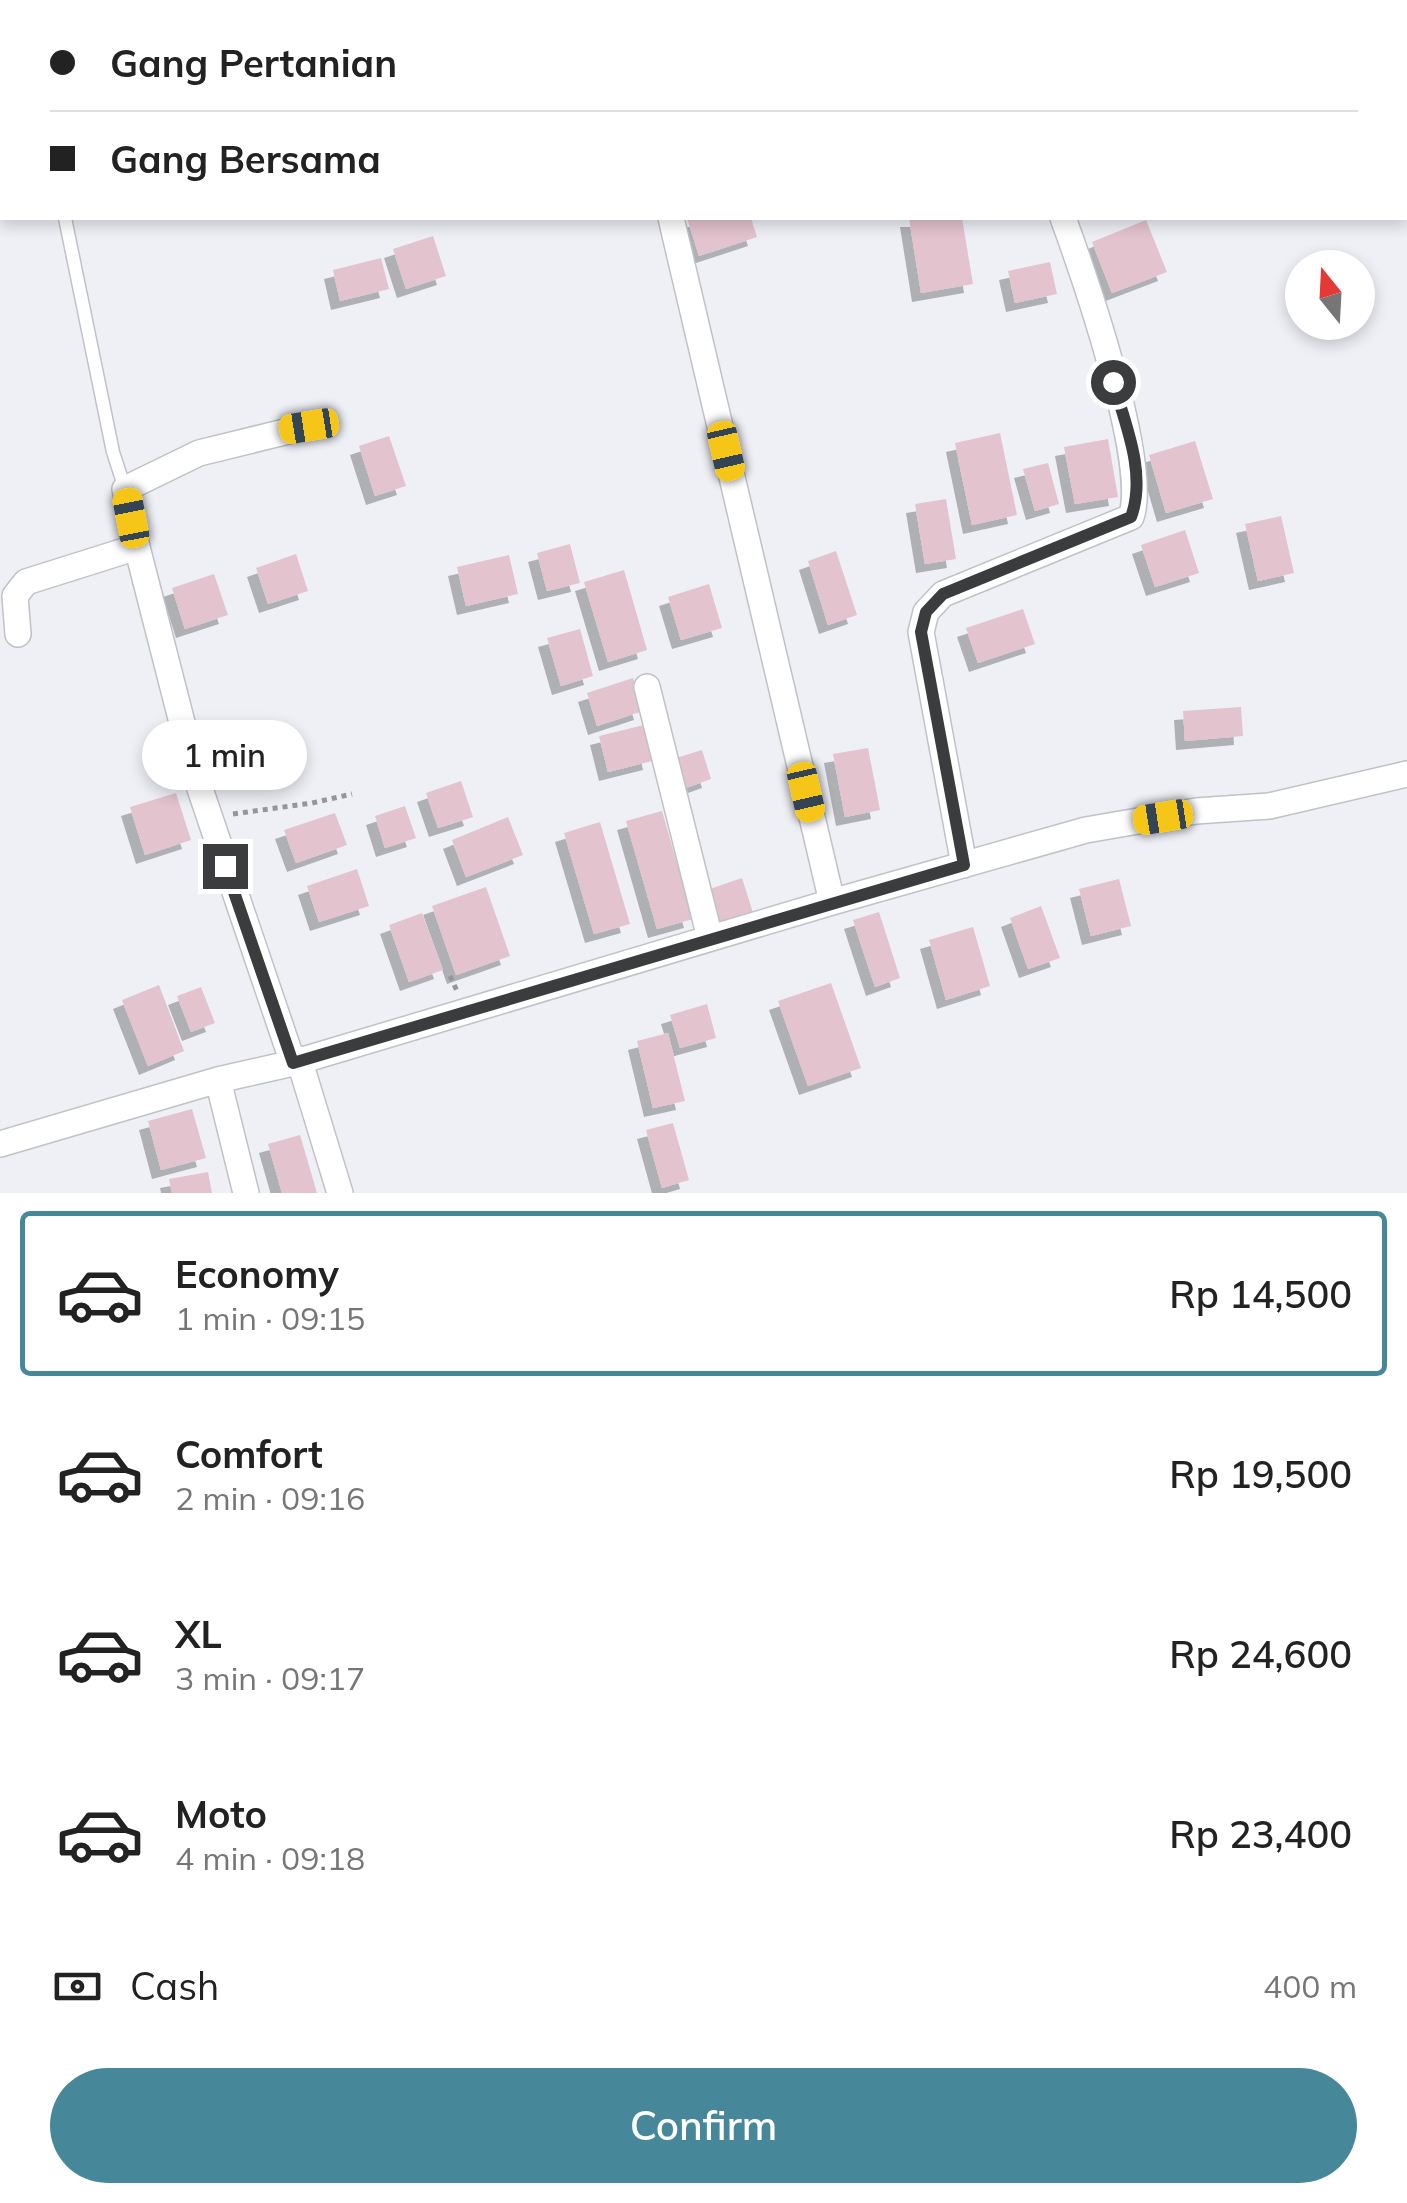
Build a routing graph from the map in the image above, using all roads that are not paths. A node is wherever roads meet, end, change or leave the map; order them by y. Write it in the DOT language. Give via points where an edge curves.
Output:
graph roads {
  1 [pos="65,220"];
  2 [pos="672,220"];
  3 [pos="1063,220"];
  4 [pos="309,426"];
  5 [pos="125,488"];
  6 [pos="137,546"];
  7 [pos="18,634"];
  8 [pos="647,688"];
  9 [pos="1407,774"];
  10 [pos="964,865"];
  11 [pos="832,902"];
  12 [pos="710,938"];
  13 [pos="296,1061"];
  14 [pos="218,1080"];
  15 [pos="0,1144"];
  16 [pos="246,1193"];
  17 [pos="340,1193"];
  1 -- 5 [label="lane"];
  2 -- 11 [label="street"];
  3 -- 10 [label="street" via="1134,456 1136,503 1131,517 943,594 926,612 921,632"];
  4 -- 5 [label="street" via="199,453"];
  5 -- 6 [label="street"];
  6 -- 7 [label="street" via="26,582 15,596"];
  6 -- 13 [label="street" via="182,729"];
  8 -- 12 [label="street"];
  9 -- 10 [label="street" via="1269,806 1086,830"];
  10 -- 11 [label="street"];
  11 -- 12 [label="street"];
  12 -- 13 [label="street"];
  13 -- 14 [label="street"];
  13 -- 17 [label="street"];
  14 -- 15 [label="street"];
  14 -- 16 [label="street"];
}
